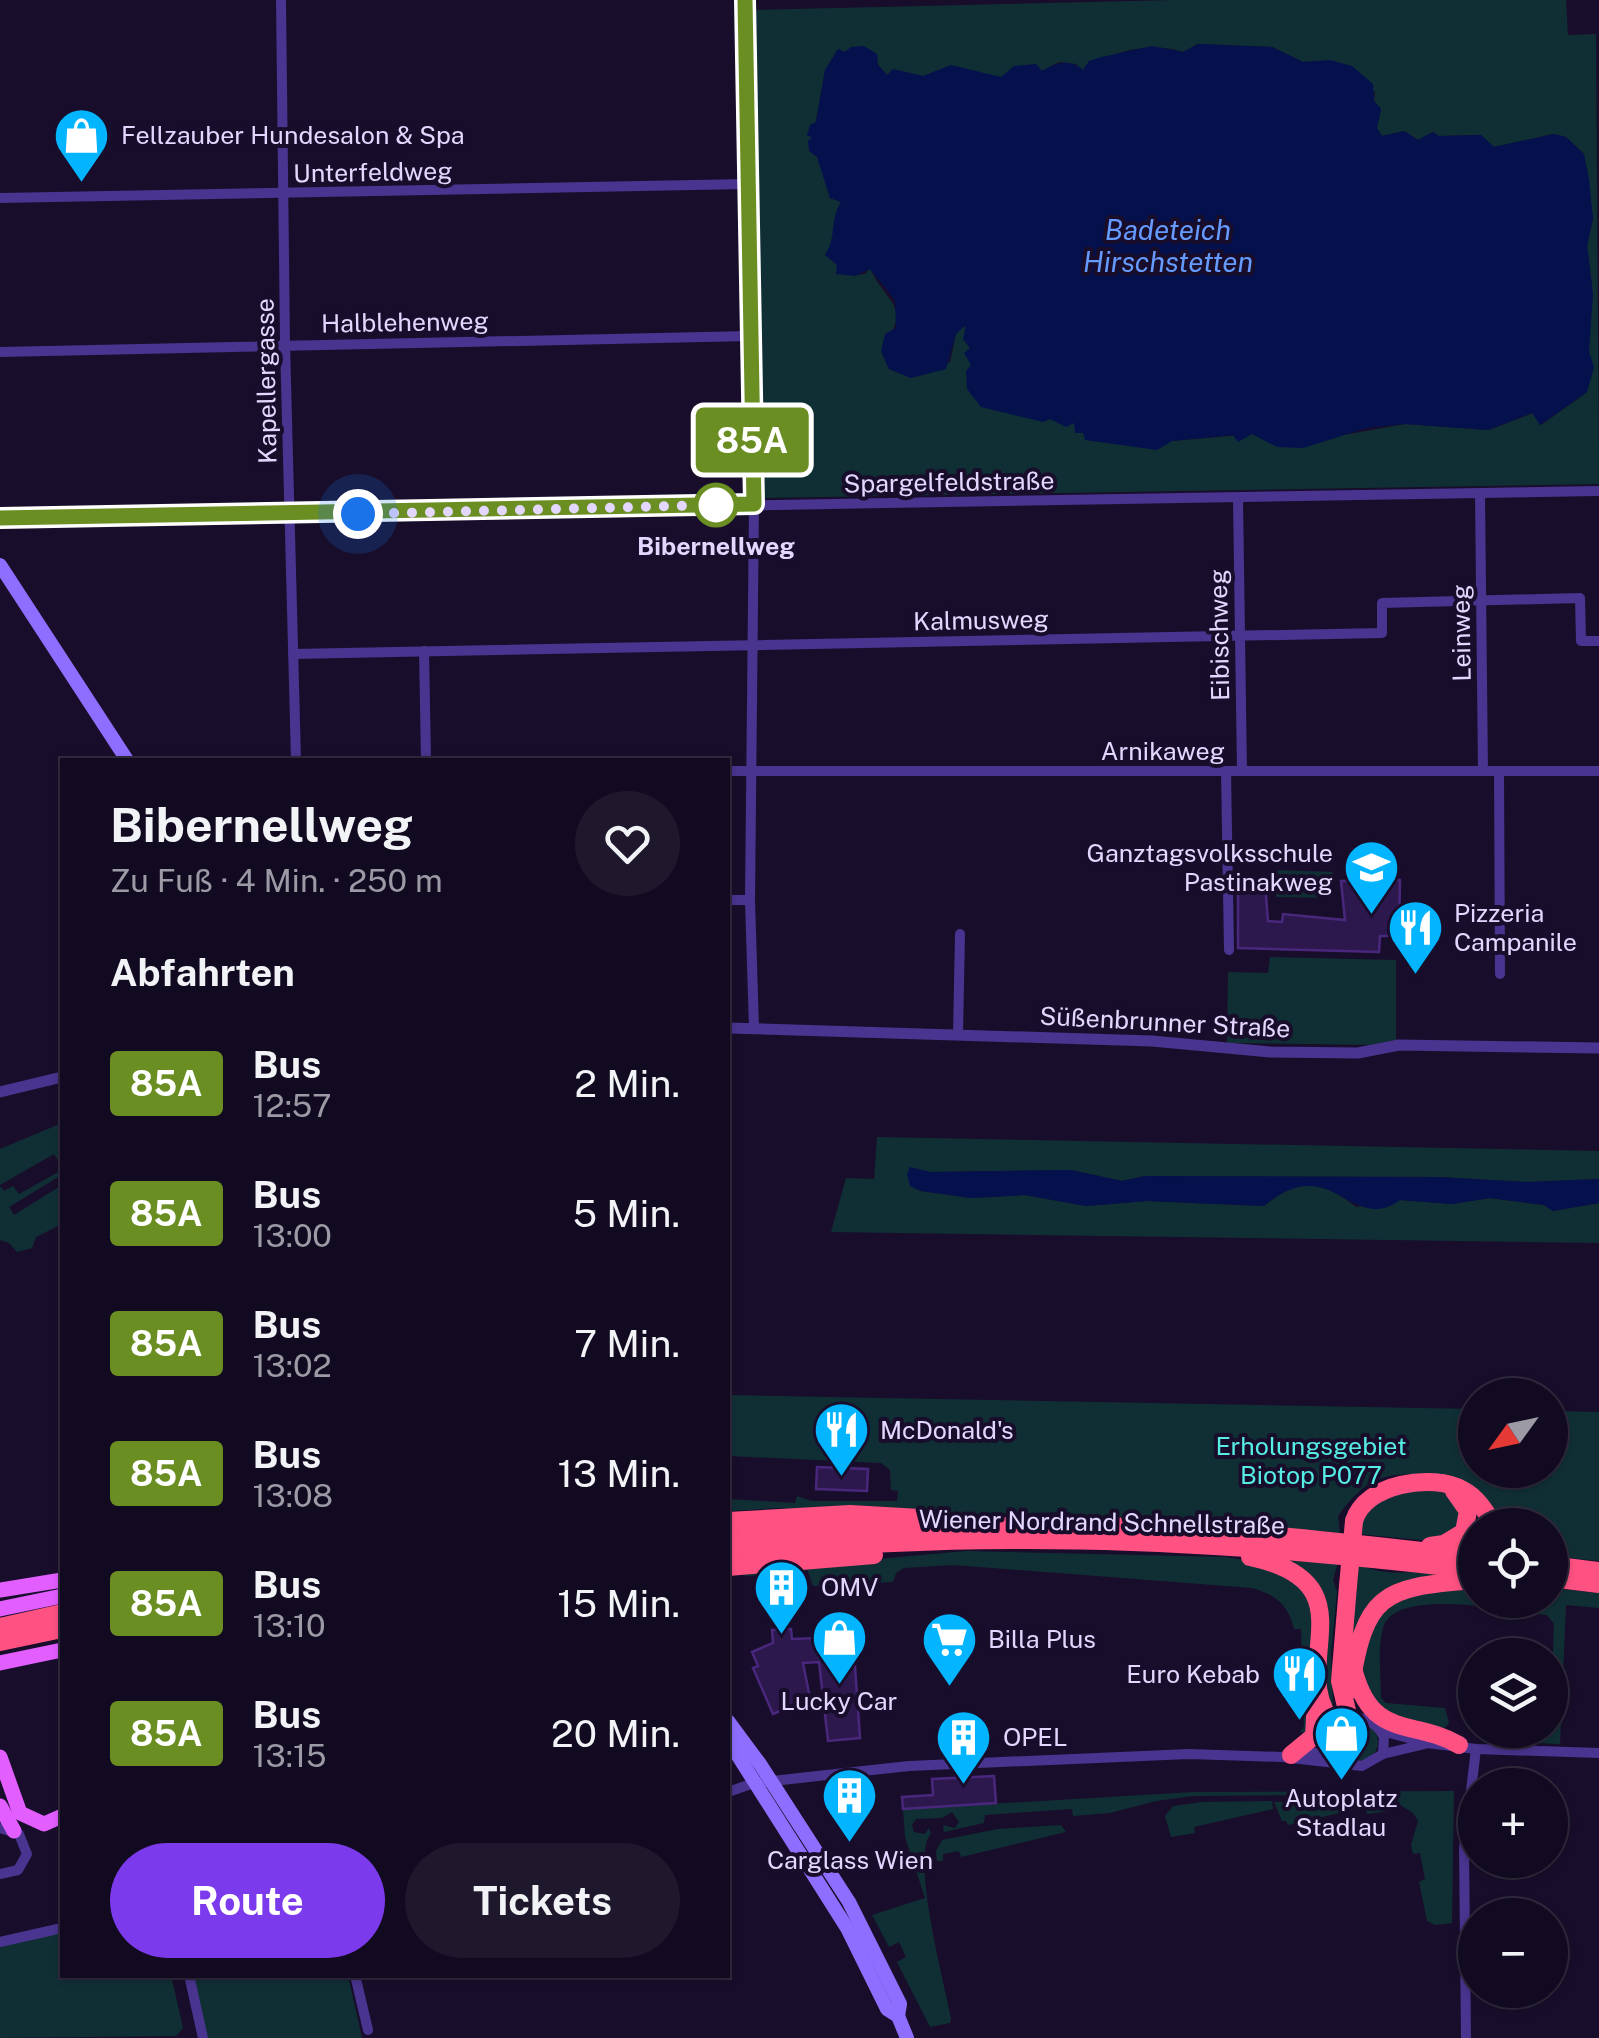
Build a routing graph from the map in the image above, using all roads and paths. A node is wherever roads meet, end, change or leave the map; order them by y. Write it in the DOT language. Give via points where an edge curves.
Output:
graph roads {
  1 [pos="282,0"];
  2 [pos="746,0"];
  3 [pos="747,184"];
  4 [pos="283,194"];
  5 [pos="0,198"];
  6 [pos="750,336"];
  7 [pos="285,344"];
  8 [pos="0,352"];
  9 [pos="1599,492"];
  10 [pos="1480,494"];
  11 [pos="1238,499"];
  12 [pos="754,504"];
  13 [pos="290,515"];
  14 [pos="0,518"];
  15 [pos="0,565"];
  16 [pos="1480,600"];
  17 [pos="1238,636"];
  18 [pos="1599,641"];
  19 [pos="754,644"];
  20 [pos="424,651"];
  21 [pos="293,654"];
  22 [pos="126,758"];
  23 [pos="296,758"];
  24 [pos="426,758"];
  25 [pos="754,771"];
  26 [pos="1242,771"];
  27 [pos="1484,771"];
  28 [pos="1499,771"];
  29 [pos="1599,771"];
  30 [pos="730,772"];
  31 [pos="1226,772"];
  32 [pos="730,900"];
  33 [pos="750,900"];
  34 [pos="960,934"];
  35 [pos="1229,950"];
  36 [pos="1500,974"];
  37 [pos="730,1028"];
  38 [pos="754,1028"];
  39 [pos="958,1034"];
  40 [pos="1599,1048"];
  41 [pos="60,1078"];
  42 [pos="0,1092"];
  43 [pos="1445,1486"];
  44 [pos="1481,1508"];
  45 [pos="730,1521"];
  46 [pos="968,1526"];
  47 [pos="730,1538"];
  48 [pos="933,1541"];
  49 [pos="1212,1545"];
  50 [pos="1421,1551"];
  51 [pos="730,1553"];
  52 [pos="1458,1555"];
  53 [pos="730,1566"];
  54 [pos="1458,1568"];
  55 [pos="1568,1568"];
  56 [pos="1599,1571"];
  57 [pos="1568,1573"];
  58 [pos="60,1580"];
  59 [pos="1458,1581"];
  60 [pos="1599,1584"];
  61 [pos="0,1590"];
  62 [pos="60,1596"];
  63 [pos="0,1609"];
  64 [pos="60,1613"];
  65 [pos="0,1627"];
  66 [pos="60,1629"];
  67 [pos="0,1642"];
  68 [pos="60,1650"];
  69 [pos="34,1656"];
  70 [pos="0,1663"];
  71 [pos="1349,1674"];
  72 [pos="0,1677"];
  73 [pos="1319,1685"];
  74 [pos="730,1725"];
  75 [pos="1345,1727"];
  76 [pos="1381,1731"];
  77 [pos="730,1742"];
  78 [pos="1427,1743"];
  79 [pos="1458,1744"];
  80 [pos="1458,1746"];
  81 [pos="1467,1748"];
  82 [pos="1493,1748"];
  83 [pos="1599,1752"];
  84 [pos="1383,1754"];
  85 [pos="1287,1756"];
  86 [pos="0,1757"];
  87 [pos="1342,1762"];
  88 [pos="762,1782"];
  89 [pos="730,1791"];
  90 [pos="1,1804"];
  91 [pos="60,1817"];
  92 [pos="7,1830"];
  93 [pos="0,1874"];
  94 [pos="60,1928"];
  95 [pos="0,1942"];
  96 [pos="189,1978"];
  97 [pos="356,1978"];
  98 [pos="368,2030"];
  99 [pos="203,2036"];
  100 [pos="188,2038"];
  101 [pos="907,2038"];
  102 [pos="1466,2038"];
  1 -- 4 [label="street, Kapellergasse"];
  2 -- 3 [label="street"];
  3 -- 4 [label="street, Unterfeldweg"];
  3 -- 6 [label="street"];
  4 -- 5 [label="street, Unterfeldweg"];
  4 -- 7 [label="street, Kapellergasse"];
  6 -- 7 [label="street, Halblehenweg"];
  6 -- 12 [label="street"];
  7 -- 8 [label="street, Halblehenweg"];
  7 -- 13 [label="street, Kapellergasse"];
  9 -- 10 [label="street, Spargelfeldstraße"];
  10 -- 11 [label="street, Spargelfeldstraße"];
  10 -- 16 [label="street, Leinweg"];
  11 -- 12 [label="street, Spargelfeldstraße"];
  11 -- 17 [label="street, Eibischweg"];
  12 -- 13 [label="street, Spargelfeldstraße"];
  12 -- 19 [label="street"];
  13 -- 14 [label="street, Spargelfeldstraße"];
  13 -- 21 [label="street, Kapellergasse"];
  15 -- 22 [label="main road"];
  16 -- 17 [label="street, Kalmusweg" via="1382,602 1382,632"];
  16 -- 18 [label="street, Kalmusweg" via="1580,598 1581,641"];
  16 -- 27 [label="street, Leinweg"];
  17 -- 19 [label="street, Kalmusweg"];
  17 -- 26 [label="street, Eibischweg"];
  19 -- 20 [label="street, Kalmusweg"];
  19 -- 25 [label="street"];
  20 -- 21 [label="street, Kalmusweg"];
  20 -- 24 [label="street"];
  21 -- 23 [label="street, Kapellergasse"];
  25 -- 30 [label="street, Arnikaweg"];
  25 -- 31 [label="street, Arnikaweg"];
  25 -- 33 [label="street"];
  26 -- 27 [label="street, Arnikaweg"];
  26 -- 31 [label="street, Arnikaweg"];
  27 -- 28 [label="street, Arnikaweg"];
  28 -- 29 [label="street, Arnikaweg"];
  28 -- 36 [label="street"];
  31 -- 35 [label="street"];
  32 -- 33 [label="street"];
  33 -- 38 [label="street"];
  34 -- 39 [label="street"];
  37 -- 38 [label="street, Süßenbrunner Straße"];
  38 -- 39 [label="street, Süßenbrunner Straße"];
  39 -- 40 [label="street, Süßenbrunner Straße" via="1270,1052"];
  41 -- 42 [label="street"];
  43 -- 44 [label="highway" via="1459,1487"];
  43 -- 50 [label="highway" via="1464,1500 1468,1522 1455,1539"];
  43 -- 71 [label="highway, bridge" via="1386,1488 1368,1497 1354,1521"];
  45 -- 46 [label="highway" via="881,1514 958,1518"];
  46 -- 47 [label="highway, Wiener Nordrand Schnellstraße"];
  46 -- 50 [label="highway, Wiener Nordrand Schnellstraße" via="1203,1530"];
  48 -- 49 [label="highway, Wiener Nordrand Schnellstraße"];
  48 -- 51 [label="highway, Wiener Nordrand Schnellstraße"];
  48 -- 53 [label="highway" via="852,1558"];
  49 -- 54 [label="highway, Wiener Nordrand Schnellstraße"];
  49 -- 73 [label="highway" via="1289,1568 1310,1584 1319,1610"];
  50 -- 52 [label="highway, Wiener Nordrand Schnellstraße"];
  55 -- 56 [label="highway"];
  57 -- 60 [label="highway"];
  58 -- 61 [label="main road"];
  59 -- 71 [label="highway" via="1388,1596 1370,1614"];
  62 -- 63 [label="main road"];
  64 -- 65 [label="highway"];
  66 -- 67 [label="highway"];
  68 -- 69 [label="main road"];
  69 -- 70 [label="main road"];
  69 -- 72 [label="main road"];
  71 -- 75 [label="highway"];
  71 -- 75 [label="highway" via="1340,1681"];
  71 -- 79 [label="highway" via="1384,1718"];
  73 -- 75 [label="highway" via="1323,1707"];
  73 -- 85 [label="highway" via="1314,1736"];
  74 -- 88 [label="main road"];
  75 -- 76 [label="street"];
  75 -- 85 [label="street" via="1315,1754"];
  75 -- 87 [label="street"];
  76 -- 78 [label="street"];
  76 -- 84 [label="street"];
  77 -- 88 [label="main road"];
  78 -- 80 [label="street"];
  78 -- 84 [label="street"];
  81 -- 102 [label="street"];
  82 -- 83 [label="street"];
  84 -- 87 [label="street" via="1362,1766"];
  85 -- 87 [label="street" via="1286,1761"];
  85 -- 88 [label="street" via="909,1766"];
  86 -- 91 [label="main road" via="20,1813 44,1824"];
  88 -- 89 [label="street"];
  88 -- 101 [label="main road"];
  90 -- 92 [label="main road"];
  92 -- 93 [label="street" via="26,1844 26,1860 13,1873"];
  94 -- 95 [label="street"];
  96 -- 99 [label="street"];
  97 -- 98 [label="street"];
  99 -- 100 [label="street"];
}
